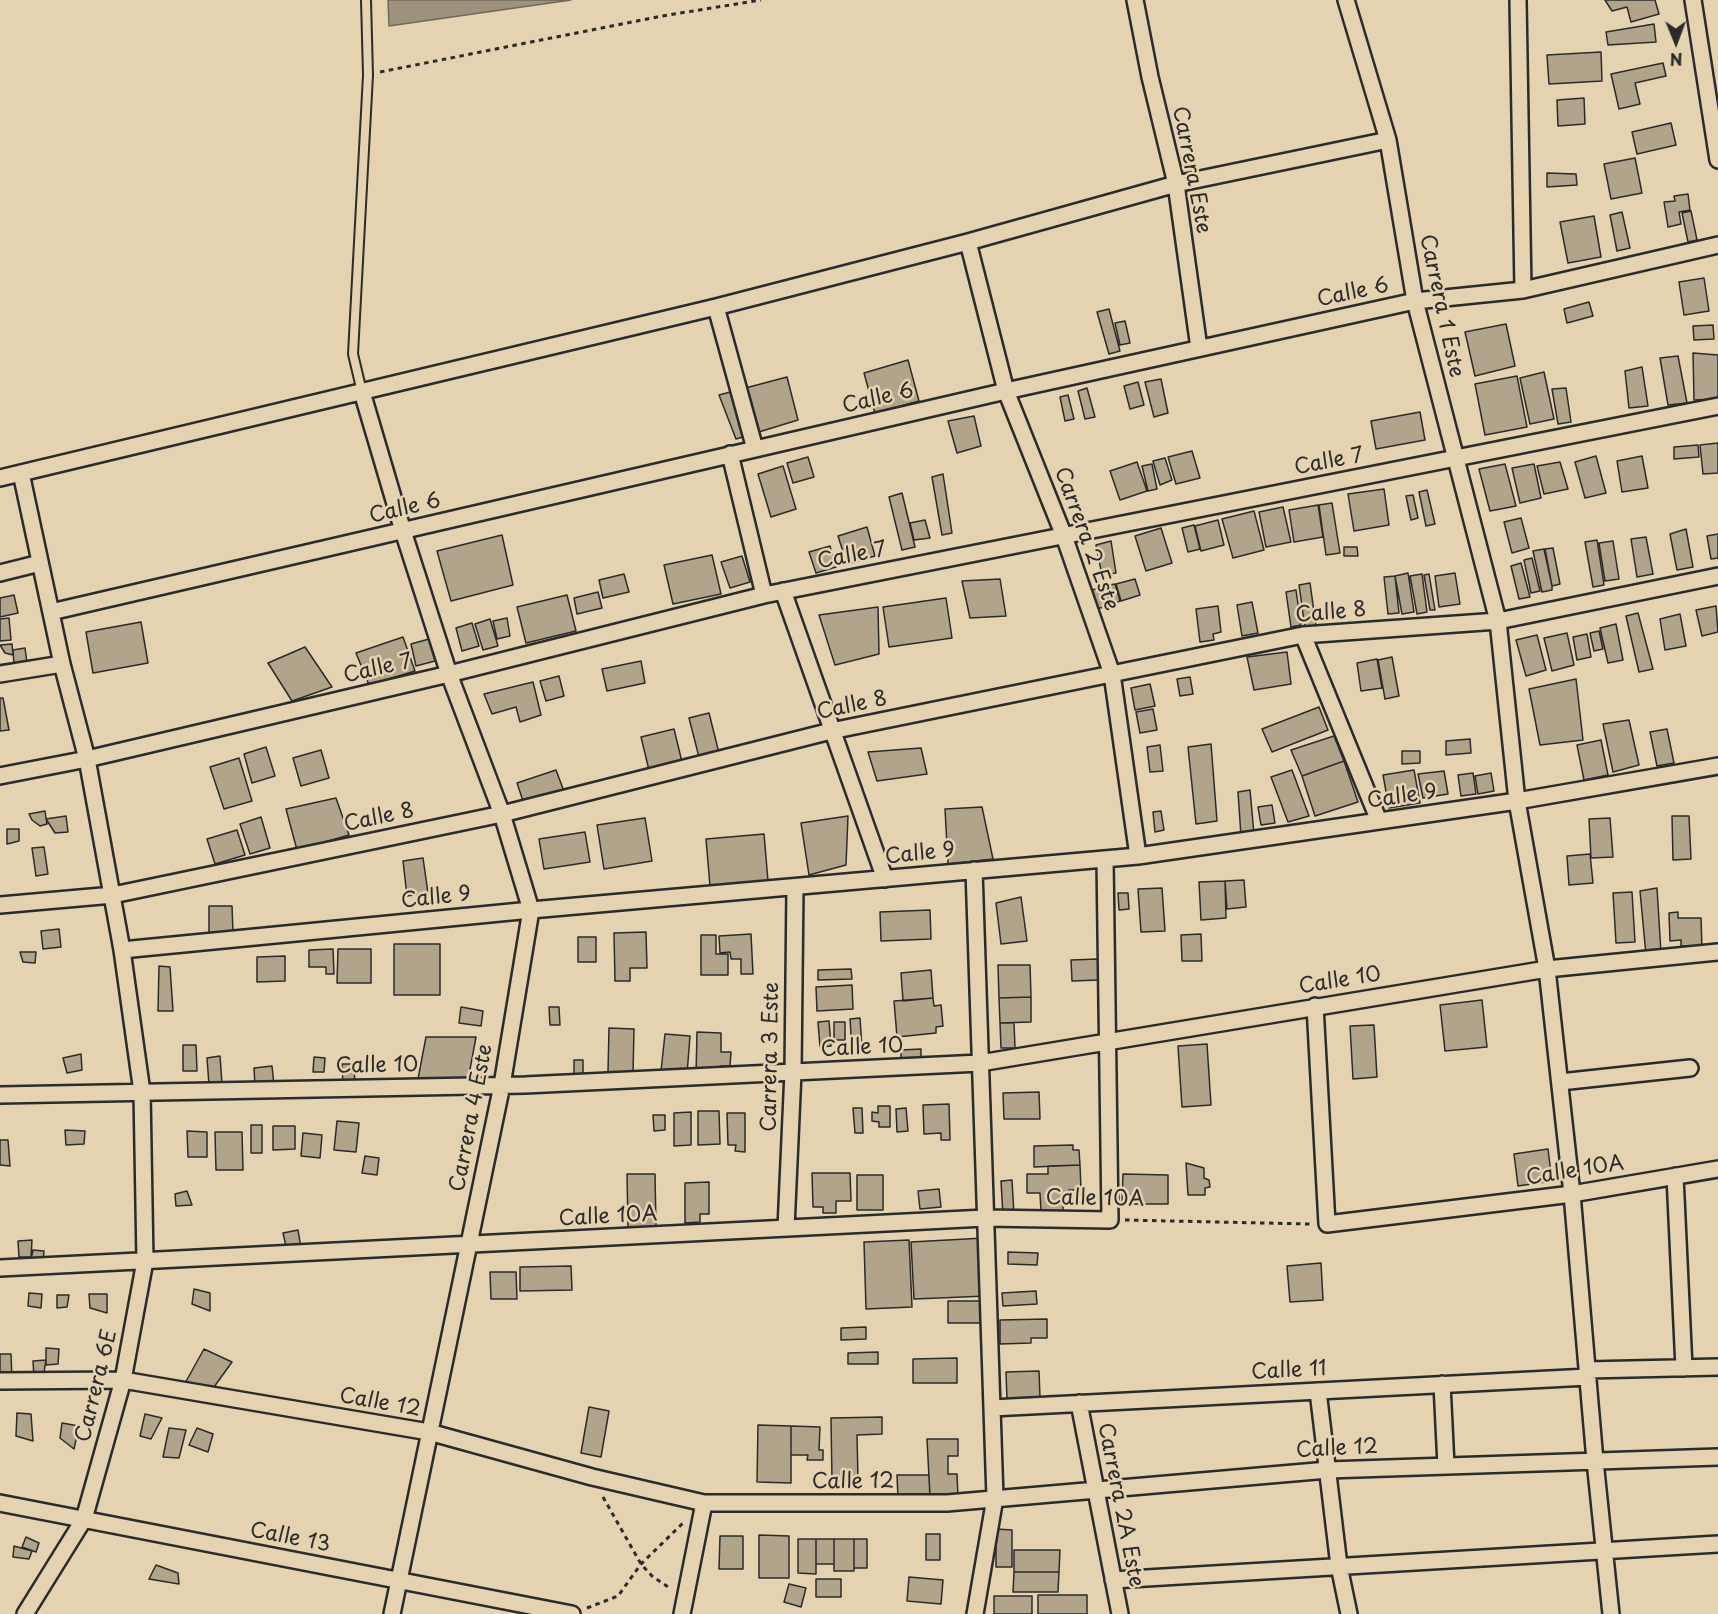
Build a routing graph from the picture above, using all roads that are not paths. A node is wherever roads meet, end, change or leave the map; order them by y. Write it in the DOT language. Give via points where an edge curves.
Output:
graph roads {
  1 [pos="366,0"];
  2 [pos="1135,0"];
  3 [pos="1346,0"];
  4 [pos="1518,0"];
  5 [pos="1693,0"];
  6 [pos="1389,140"];
  7 [pos="1718,160"];
  8 [pos="1176,184"];
  9 [pos="968,242"];
  10 [pos="1718,245"];
  11 [pos="1522,290"];
  12 [pos="1415,301"];
  13 [pos="716,307"];
  14 [pos="1199,348"];
  15 [pos="1006,391"];
  16 [pos="362,392"];
  17 [pos="1718,406"];
  18 [pos="755,449"];
  19 [pos="730,454"];
  20 [pos="1455,458"];
  21 [pos="21,473"];
  22 [pos="0,478"];
  23 [pos="403,531"];
  24 [pos="1064,536"];
  25 [pos="40,562"];
  26 [pos="0,573"];
  27 [pos="1718,576"];
  28 [pos="783,591"];
  29 [pos="764,595"];
  30 [pos="51,612"];
  31 [pos="1498,621"];
  32 [pos="1303,635"];
  33 [pos="62,664"];
  34 [pos="449,674"];
  35 [pos="1112,674"];
  36 [pos="0,675"];
  37 [pos="831,731"];
  38 [pos="87,759"];
  39 [pos="1718,766"];
  40 [pos="0,776"];
  41 [pos="1517,801"];
  42 [pos="502,814"];
  43 [pos="1379,821"];
  44 [pos="1138,856"];
  45 [pos="1105,859"];
  46 [pos="974,870"];
  47 [pos="885,879"];
  48 [pos="795,887"];
  49 [pos="113,895"];
  50 [pos="0,905"];
  51 [pos="531,910"];
  52 [pos="123,950"];
  53 [pos="1718,952"];
  54 [pos="1547,969"];
  55 [pos="1316,1006"];
  56 [pos="1108,1041"];
  57 [pos="980,1063"];
  58 [pos="1690,1068"];
  59 [pos="793,1072"];
  60 [pos="1560,1082"];
  61 [pos="502,1085"];
  62 [pos="142,1092"];
  63 [pos="0,1095"];
  64 [pos="1718,1169"];
  65 [pos="1675,1176"];
  66 [pos="1572,1194"];
  67 [pos="986,1218"];
  68 [pos="786,1228"];
  69 [pos="468,1245"];
  70 [pos="145,1261"];
  71 [pos="0,1268"];
  72 [pos="1718,1367"];
  73 [pos="1684,1368"];
  74 [pos="1588,1373"];
  75 [pos="123,1380"];
  76 [pos="0,1381"];
  77 [pos="1442,1384"];
  78 [pos="1318,1391"];
  79 [pos="1079,1403"];
  80 [pos="992,1408"];
  81 [pos="429,1432"];
  82 [pos="1718,1457"];
  83 [pos="1595,1461"];
  84 [pos="1446,1466"];
  85 [pos="1328,1470"];
  86 [pos="1095,1490"];
  87 [pos="995,1498"];
  88 [pos="0,1503"];
  89 [pos="704,1503"];
  90 [pos="84,1519"];
  91 [pos="1718,1544"];
  92 [pos="1605,1550"];
  93 [pos="1339,1566"];
  94 [pos="399,1580"];
  95 [pos="1113,1580"];
  96 [pos="577,1612"];
  97 [pos="25,1614"];
  98 [pos="392,1614"];
  99 [pos="682,1614"];
  100 [pos="975,1614"];
  101 [pos="1120,1614"];
  102 [pos="1348,1614"];
  103 [pos="1611,1614"];
  1 -- 16 [label="lane" via="368,75 353,354"];
  2 -- 8 [label="street, Carrera Este"];
  3 -- 6 [label="street, Carrera 1 Este"];
  4 -- 11 [label="street"];
  5 -- 7 [label="street"];
  6 -- 8 [label="street"];
  6 -- 12 [label="street, Carrera 1 Este"];
  8 -- 9 [label="street"];
  8 -- 14 [label="street, Carrera Este"];
  9 -- 13 [label="street"];
  9 -- 15 [label="street, Carrera 2 Este"];
  10 -- 11 [label="street, Calle 6"];
  11 -- 12 [label="street, Calle 6"];
  12 -- 14 [label="street, Calle 6"];
  12 -- 20 [label="street, Carrera 1 Este"];
  13 -- 16 [label="street"];
  13 -- 18 [label="street"];
  14 -- 15 [label="street, Calle 6"];
  15 -- 18 [label="street, Calle 6"];
  15 -- 24 [label="street, Carrera 2 Este"];
  16 -- 21 [label="street"];
  16 -- 23 [label="street, Carrera 4 Este"];
  17 -- 20 [label="street, Calle 7"];
  18 -- 19 [label="street, Calle 6"];
  19 -- 23 [label="street, Calle 6"];
  19 -- 29 [label="street"];
  20 -- 24 [label="street, Calle 7"];
  20 -- 31 [label="street, Carrera 1 Este"];
  21 -- 22 [label="street"];
  21 -- 25 [label="street, Carrera 6E"];
  23 -- 30 [label="street, Calle 6"];
  23 -- 34 [label="street, Carrera 4 Este"];
  24 -- 28 [label="street, Calle 7"];
  24 -- 35 [label="street, Carrera 2 Este"];
  25 -- 26 [label="street"];
  25 -- 30 [label="street, Carrera 6E"];
  27 -- 31 [label="street, Calle 8"];
  28 -- 29 [label="street, Calle 7"];
  28 -- 37 [label="street"];
  29 -- 34 [label="street, Calle 7"];
  30 -- 33 [label="street, Carrera 6E"];
  31 -- 32 [label="street, Calle 8"];
  31 -- 41 [label="street, Carrera 1 Este"];
  32 -- 35 [label="street, Calle 8"];
  32 -- 43 [label="street"];
  33 -- 36 [label="street"];
  33 -- 38 [label="street, Carrera 6E"];
  34 -- 38 [label="street, Calle 7"];
  34 -- 42 [label="street, Carrera 4 Este"];
  35 -- 37 [label="street, Calle 8"];
  35 -- 44 [label="street, Carrera 2 Este"];
  37 -- 42 [label="street, Calle 8"];
  37 -- 47 [label="street"];
  38 -- 40 [label="street, Calle 7"];
  38 -- 49 [label="street, Carrera 6E"];
  39 -- 41 [label="street, Calle 9"];
  41 -- 43 [label="street, Calle 9"];
  41 -- 54 [label="street, Carrera 1 Este"];
  42 -- 49 [label="street, Calle 8"];
  42 -- 51 [label="street, Carrera 4 Este"];
  43 -- 44 [label="street, Calle 9"];
  44 -- 45 [label="street, Calle 9"];
  45 -- 46 [label="street, Calle 9"];
  45 -- 56 [label="street"];
  46 -- 47 [label="street, Calle 9"];
  46 -- 57 [label="street"];
  47 -- 48 [label="street, Calle 9"];
  48 -- 51 [label="street, Calle 9"];
  48 -- 59 [label="street, Carrera 3 Este"];
  49 -- 50 [label="street, Calle 8"];
  49 -- 52 [label="street, Carrera 6E"];
  51 -- 52 [label="street, Calle 9"];
  51 -- 61 [label="street, Carrera 4 Este"];
  52 -- 62 [label="street, Carrera 6E"];
  53 -- 54 [label="street, Calle 10"];
  54 -- 55 [label="street, Calle 10"];
  54 -- 60 [label="street, Carrera 1 Este"];
  55 -- 56 [label="street, Calle 10"];
  55 -- 66 [label="street, Calle 10A" via="1327,1224"];
  56 -- 57 [label="street, Calle 10"];
  56 -- 67 [label="street, Calle 10A" via="1110,1220"];
  57 -- 59 [label="street, Calle 10"];
  57 -- 67 [label="street"];
  58 -- 60 [label="street"];
  59 -- 61 [label="street, Calle 10"];
  59 -- 68 [label="street, Carrera 3 Este"];
  60 -- 66 [label="street, Carrera 1 Este"];
  61 -- 62 [label="street, Calle 10"];
  61 -- 69 [label="street, Carrera 4 Este"];
  62 -- 63 [label="street, Calle 10"];
  62 -- 70 [label="street, Carrera 6E"];
  64 -- 65 [label="street, Calle 10A"];
  65 -- 66 [label="street, Calle 10A"];
  65 -- 73 [label="street"];
  66 -- 74 [label="street, Carrera 1 Este"];
  67 -- 68 [label="street, Calle 10A"];
  67 -- 80 [label="street"];
  68 -- 69 [label="street, Calle 10A"];
  69 -- 70 [label="street, Calle 10A"];
  69 -- 81 [label="street, Carrera 4 Este"];
  70 -- 71 [label="street, Calle 10A"];
  70 -- 75 [label="street, Carrera 6E"];
  72 -- 73 [label="street, Calle 11"];
  73 -- 74 [label="street, Calle 11"];
  74 -- 77 [label="street, Calle 11"];
  74 -- 83 [label="street, Carrera 1 Este"];
  75 -- 76 [label="street, Calle 12"];
  75 -- 81 [label="street, Calle 12"];
  75 -- 90 [label="street, Carrera 6E"];
  77 -- 78 [label="street, Calle 11"];
  77 -- 84 [label="street"];
  78 -- 79 [label="street, Calle 11"];
  78 -- 85 [label="street"];
  79 -- 80 [label="street, Calle 11"];
  79 -- 86 [label="street, Carrera 2A Este"];
  80 -- 87 [label="street"];
  81 -- 89 [label="street, Calle 12"];
  81 -- 94 [label="street, Carrera 4 Este"];
  82 -- 83 [label="street, Calle 12"];
  83 -- 84 [label="street, Calle 12"];
  83 -- 92 [label="street, Carrera 1 Este"];
  84 -- 85 [label="street, Calle 12"];
  85 -- 86 [label="street, Calle 12"];
  85 -- 93 [label="street"];
  86 -- 87 [label="street, Calle 12"];
  86 -- 95 [label="street, Carrera 2A Este"];
  87 -- 89 [label="street, Calle 12" via="946,1503"];
  87 -- 100 [label="street"];
  88 -- 90 [label="street, Calle 13"];
  89 -- 99 [label="street"];
  90 -- 94 [label="street, Calle 13"];
  90 -- 97 [label="street, Carrera 6E"];
  91 -- 92 [label="street"];
  92 -- 93 [label="street"];
  92 -- 103 [label="street, Carrera 1 Este"];
  93 -- 95 [label="street"];
  93 -- 102 [label="street"];
  94 -- 96 [label="street, Calle 13"];
  94 -- 98 [label="street, Carrera 4 Este"];
  95 -- 101 [label="street, Carrera 2A Este"];
}
